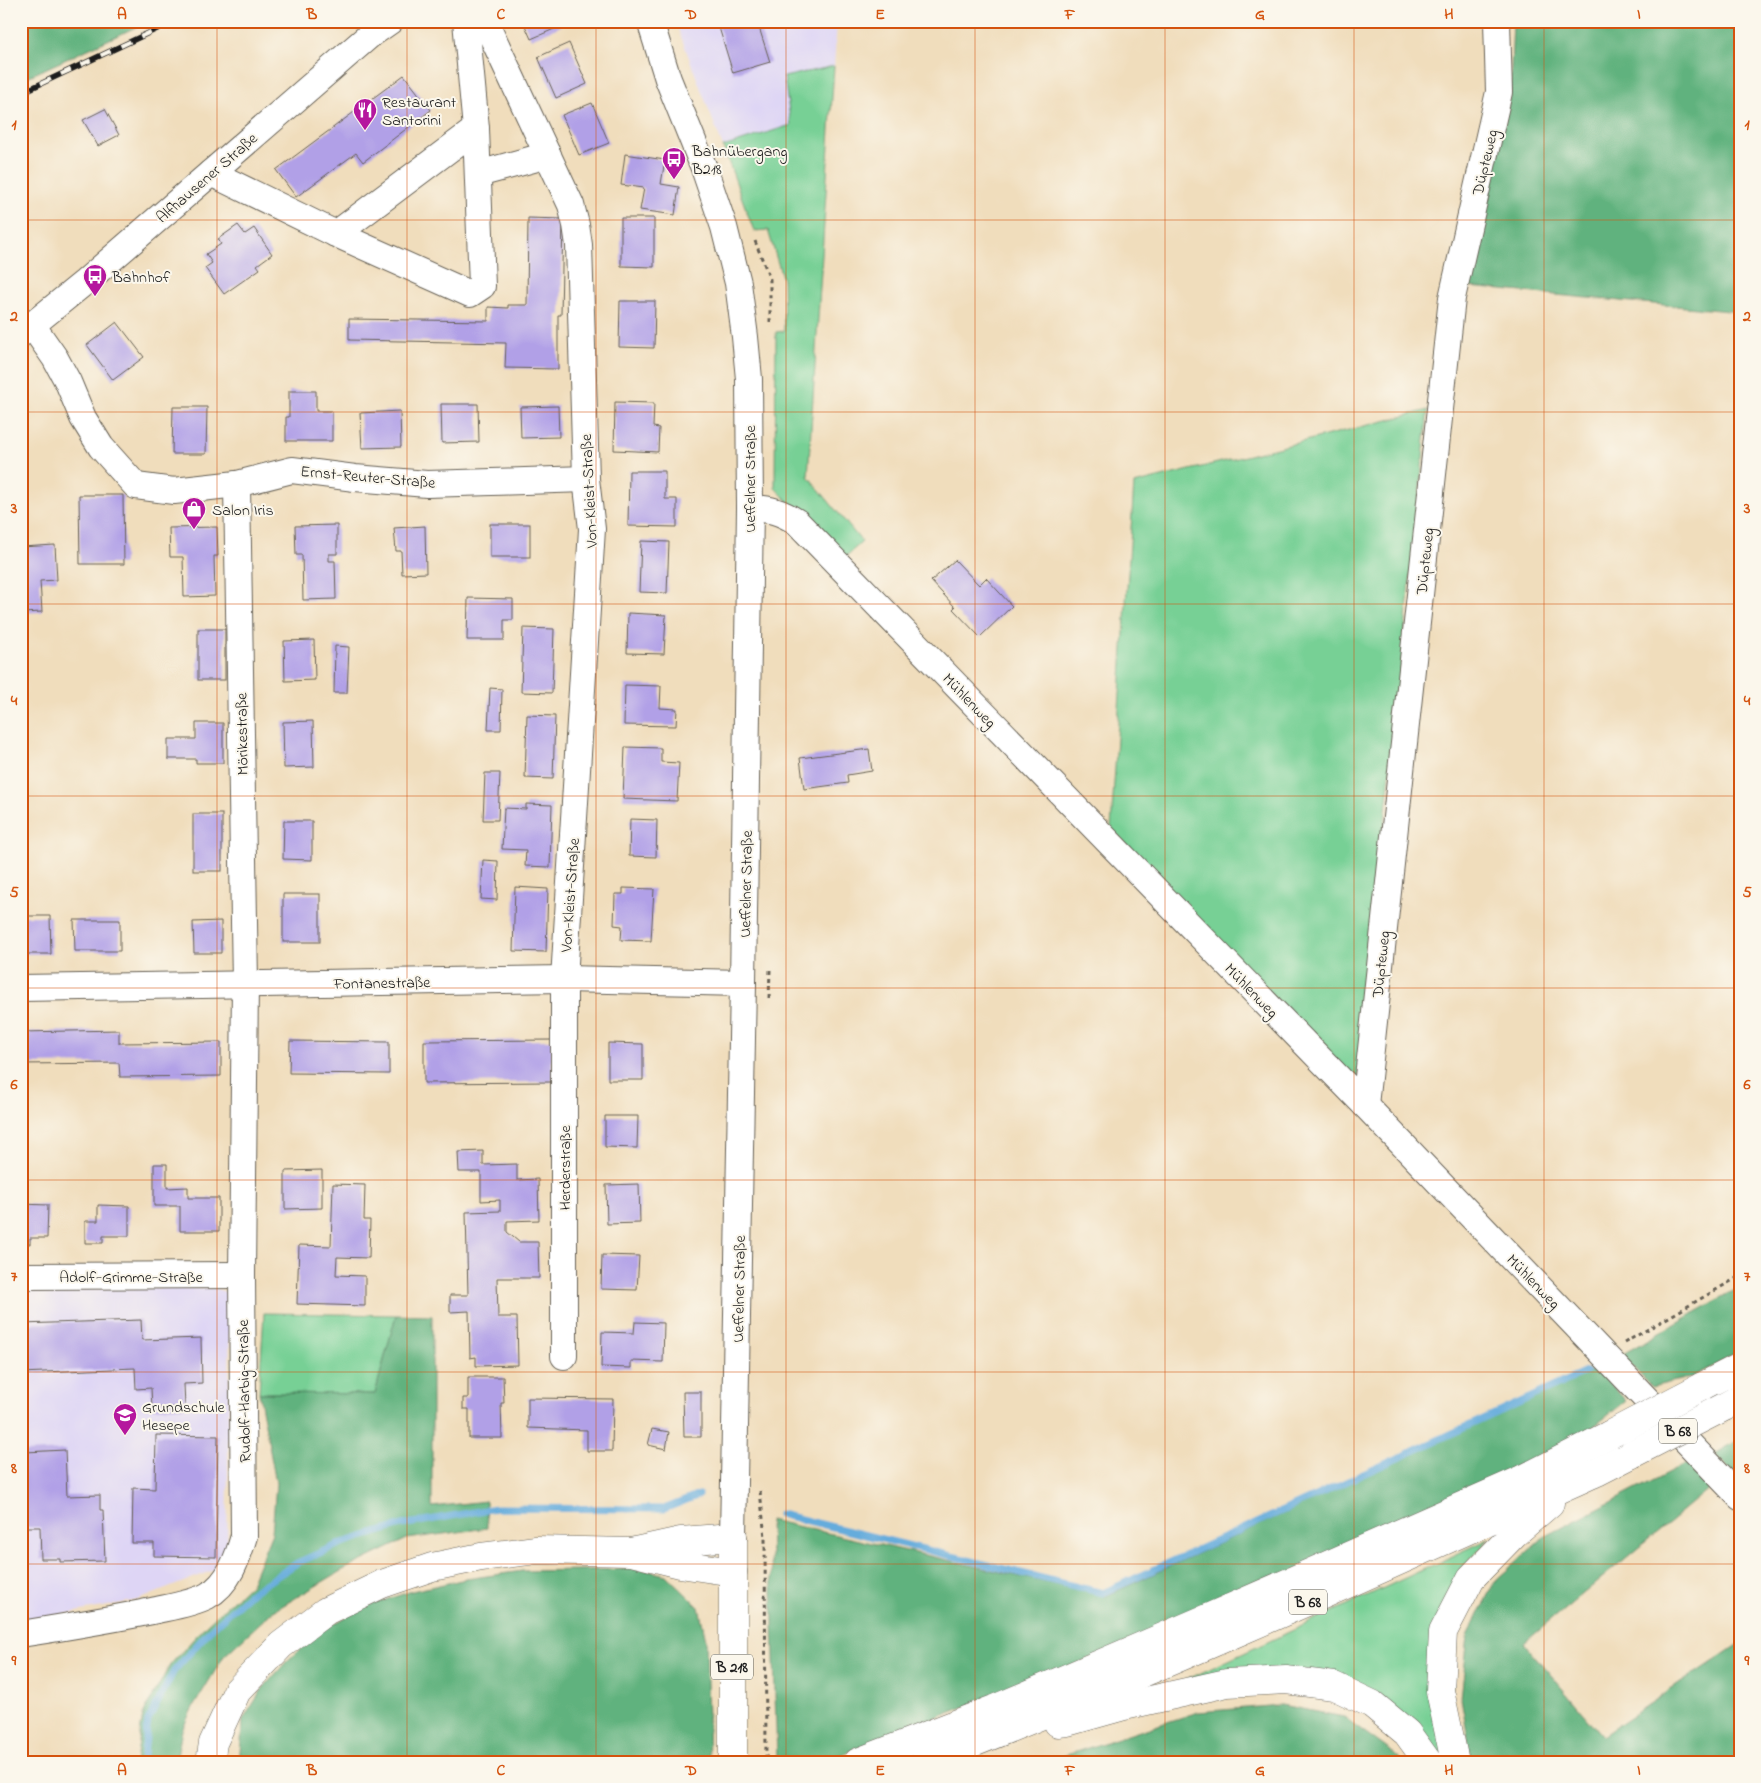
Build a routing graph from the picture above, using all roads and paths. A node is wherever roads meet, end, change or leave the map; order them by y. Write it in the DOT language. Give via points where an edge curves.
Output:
graph roads {
  1 [pos="390,21"];
  2 [pos="466,21"];
  3 [pos="485,21"];
  4 [pos="650,21"];
  5 [pos="1497,21"];
  6 [pos="476,129"];
  7 [pos="548,155"];
  8 [pos="211,173"];
  9 [pos="478,174"];
  10 [pos="336,234"];
  11 [pos="26,330"];
  12 [pos="586,479"];
  13 [pos="237,484"];
  14 [pos="750,508"];
  15 [pos="564,979"];
  16 [pos="743,982"];
  17 [pos="245,984"];
  18 [pos="21,988"];
  19 [pos="1365,1105"];
  20 [pos="242,1275"];
  21 [pos="21,1276"];
  22 [pos="1740,1276"];
  23 [pos="1604,1354"];
  24 [pos="564,1356"];
  25 [pos="1740,1367"];
  26 [pos="1732,1403"];
  27 [pos="1597,1472"];
  28 [pos="760,1483"];
  29 [pos="1740,1497"];
  30 [pos="733,1537"];
  31 [pos="631,1552"];
  32 [pos="732,1572"];
  33 [pos="21,1634"];
  34 [pos="228,1713"];
  35 [pos="1016,1726"];
  36 [pos="210,1762"];
  37 [pos="225,1762"];
  38 [pos="733,1762"];
  39 [pos="766,1762"];
  40 [pos="858,1762"];
  41 [pos="925,1762"];
  42 [pos="1428,1762"];
  43 [pos="1455,1762"];
  1 -- 8 [label="street, Alfhausener Straße"];
  2 -- 6 [label="street"];
  3 -- 7 [label="street, Von-Kleist-Straße"];
  4 -- 14 [label="street, Ueffelner Straße" via="668,79 707,176 738,283 748,379"];
  5 -- 19 [label="street, Düpteweg" via="1500,92 1452,298"];
  6 -- 9 [label="street"];
  6 -- 10 [label="street"];
  7 -- 9 [label="street"];
  7 -- 12 [label="street, Von-Kleist-Straße" via="571,205 579,245"];
  8 -- 10 [label="street"];
  8 -- 11 [label="street, Alfhausener Straße"];
  9 -- 10 [label="street" via="482,286 470,294"];
  11 -- 13 [label="street, Ernst-Reuter-Straße" via="55,358 82,418 101,447 136,486 174,491"];
  12 -- 13 [label="street, Ernst-Reuter-Straße" via="427,484 292,470"];
  12 -- 15 [label="street, Von-Kleist-Straße" via="592,529"];
  13 -- 17 [label="street, Mörikestraße"];
  14 -- 16 [label="street, Ueffelner Straße"];
  14 -- 19 [label="street, Mühlenweg" via="770,509 797,522"];
  15 -- 16 [label="street, Fontanestraße"];
  15 -- 17 [label="street, Fontanestraße"];
  15 -- 24 [label="street, Herderstraße"];
  16 -- 30 [label="street, Ueffelner Straße"];
  17 -- 18 [label="street, Fontanestraße"];
  17 -- 20 [label="street, Rudolf-Harbig-Straße"];
  19 -- 23 [label="street, Mühlenweg"];
  20 -- 21 [label="street, Adolf-Grimme-Straße"];
  20 -- 33 [label="street, Rudolf-Harbig-Straße" via="244,1536 234,1566 208,1595 182,1604"];
  22 -- 23 [label="path"];
  23 -- 29 [label="street, Mühlenweg"];
  25 -- 40 [label="main road, B 68, bridge" via="1522,1480 1003,1705"];
  26 -- 27 [label="main road, B 68, bridge"];
  27 -- 35 [label="main road, B 68" via="1298,1606"];
  27 -- 43 [label="main road, B 68" via="1534,1516 1471,1578 1443,1632 1440,1691"];
  28 -- 39 [label="path" via="765,1537"];
  30 -- 31 [label="main road" via="681,1541"];
  30 -- 32 [label="main road, Ueffelner Straße / B 218"];
  31 -- 32 [label="main road"];
  31 -- 34 [label="main road" via="536,1550 481,1557 432,1567 382,1584 326,1611 281,1645 237,1691"];
  32 -- 38 [label="main road, Ueffelner Straße / B 218"];
  34 -- 36 [label="main road" via="213,1743"];
  34 -- 37 [label="main road"];
  35 -- 41 [label="main road, B 68"];
  35 -- 42 [label="main road, B 68" via="1067,1722 1227,1684 1286,1680 1334,1686 1372,1704 1407,1733"];
}
